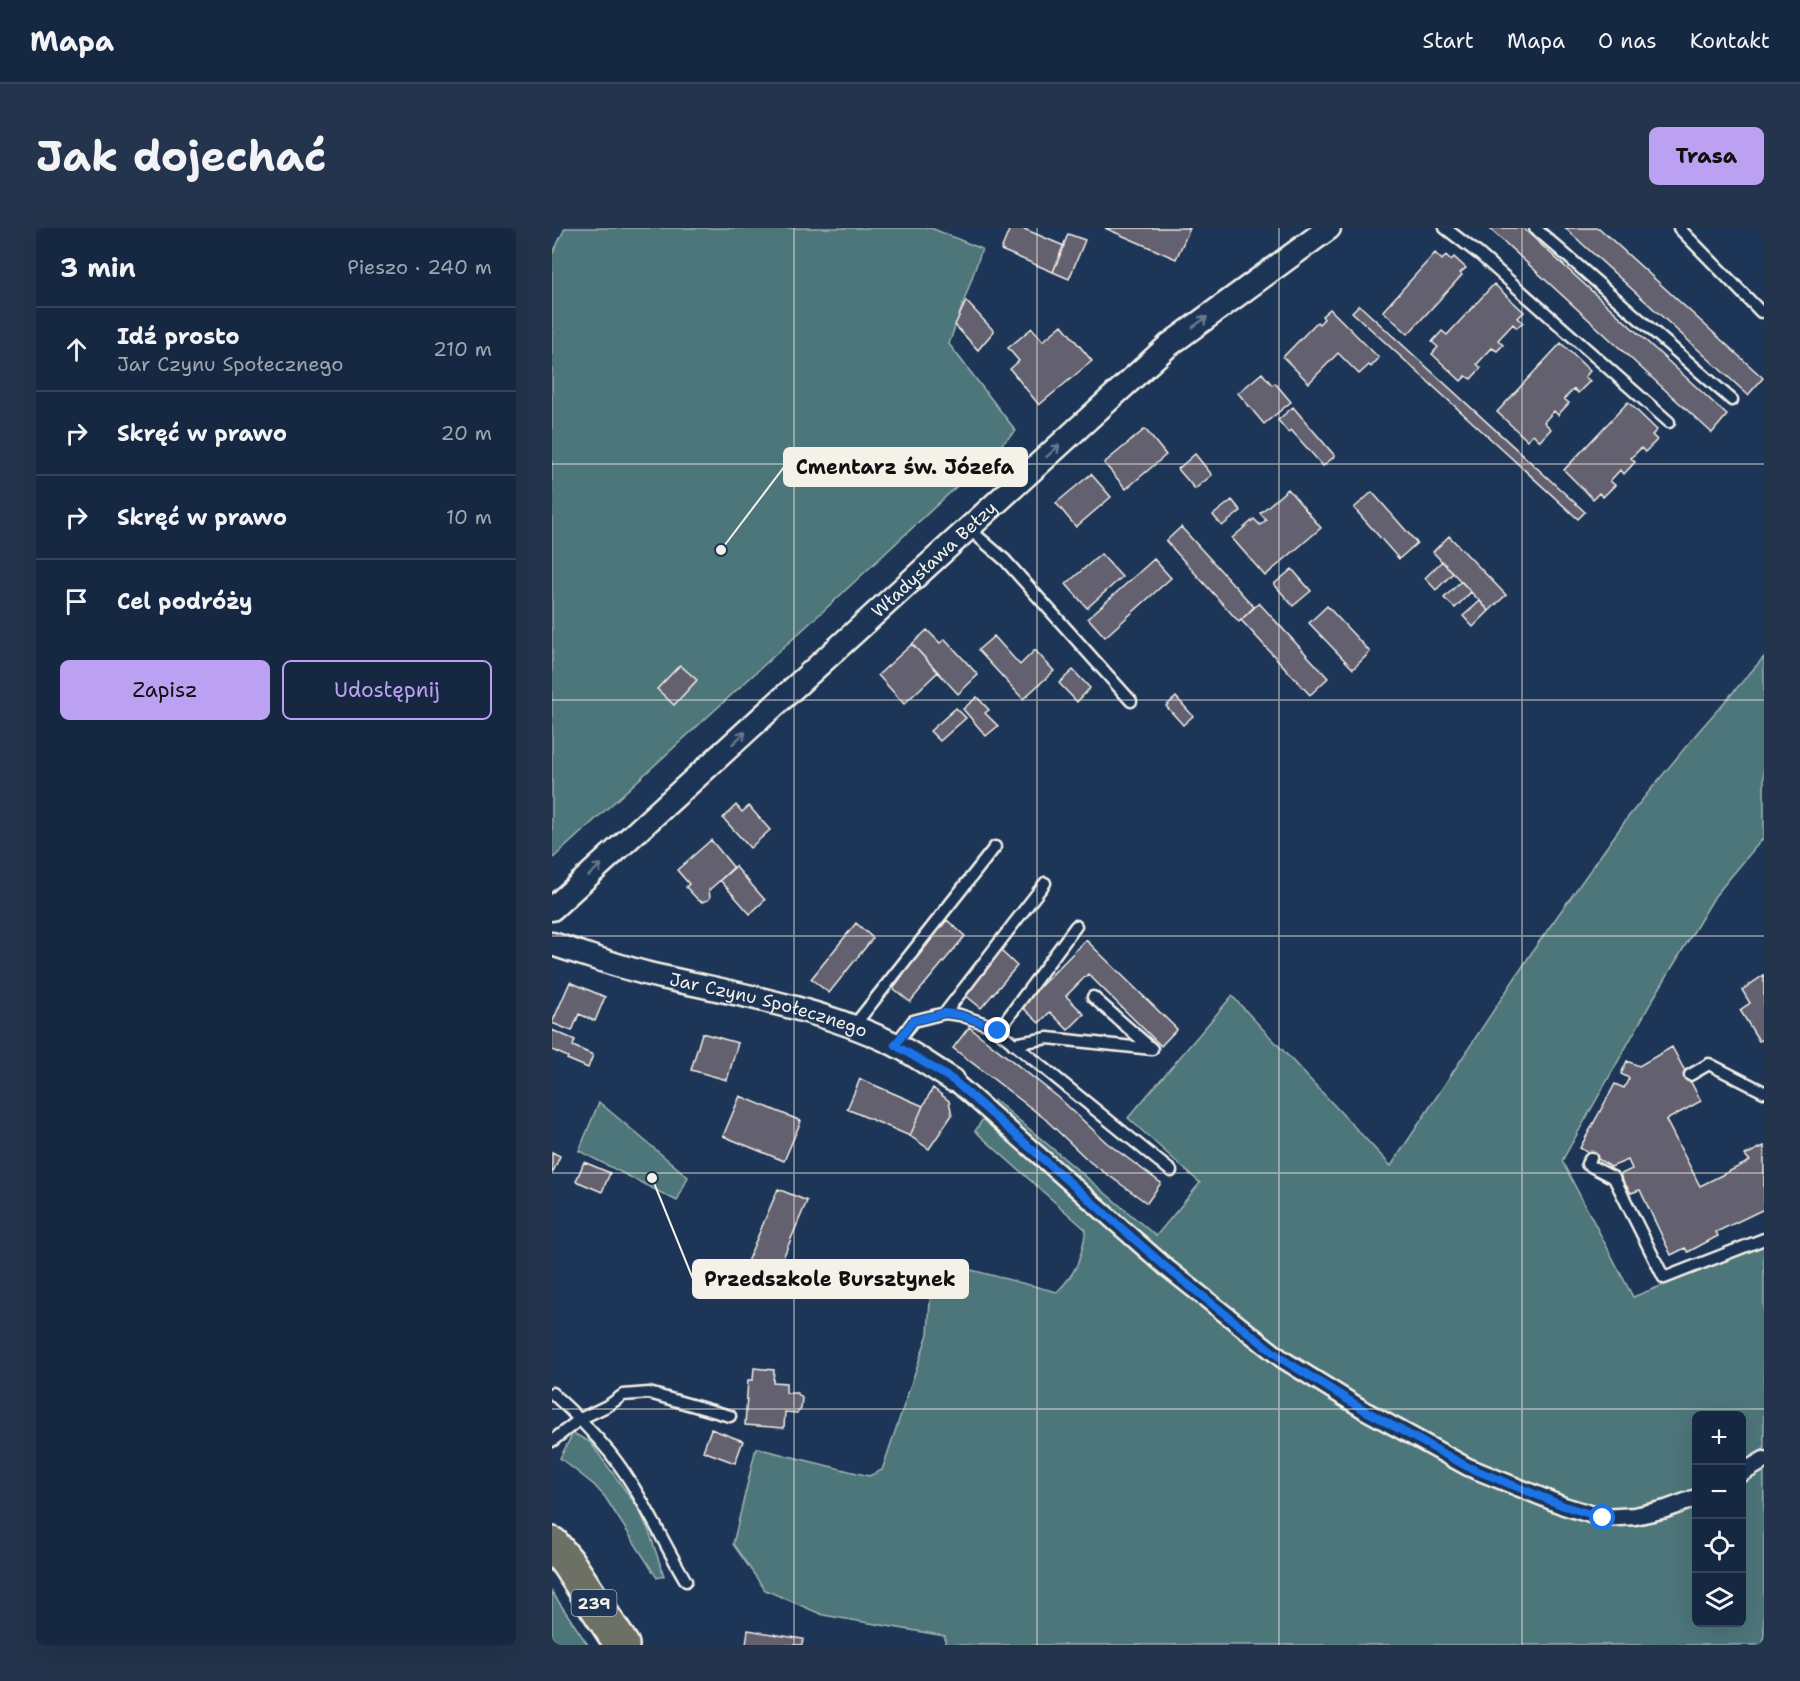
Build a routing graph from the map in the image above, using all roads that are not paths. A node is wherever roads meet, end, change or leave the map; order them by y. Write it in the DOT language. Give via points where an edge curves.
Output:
graph roads {
  1 [pos="1329,228"];
  2 [pos="1445,228"];
  3 [pos="1535,228"];
  4 [pos="1679,228"];
  5 [pos="1761,312"];
  6 [pos="1732,400"];
  7 [pos="1668,422"];
  8 [pos="968,528"];
  9 [pos="1131,701"];
  10 [pos="995,847"];
  11 [pos="1045,884"];
  12 [pos="552,909"];
  13 [pos="1076,926"];
  14 [pos="552,944"];
  15 [pos="1094,997"];
  16 [pos="945,1013"];
  17 [pos="853,1027"];
  18 [pos="998,1031"];
  19 [pos="1013,1044"];
  20 [pos="895,1045"];
  21 [pos="1690,1075"];
  22 [pos="953,1080"];
  23 [pos="1764,1092"];
  24 [pos="1591,1158"];
  25 [pos="1171,1171"];
  26 [pos="1764,1239"];
  27 [pos="552,1393"];
  28 [pos="730,1416"];
  29 [pos="580,1419"];
  30 [pos="552,1441"];
  31 [pos="1764,1461"];
  32 [pos="1746,1471"];
  33 [pos="1692,1499"];
  34 [pos="552,1544"];
  35 [pos="686,1581"];
  36 [pos="622,1645"];
  8 -- 1 [label="street, Władysława Bełzy, one-way" via="1169,345"];
  2 -- 7 [label="lane"];
  3 -- 6 [label="lane"];
  4 -- 5 [label="lane"];
  8 -- 9 [label="lane" via="1005,560"];
  12 -- 8 [label="street, Władysława Bełzy, one-way"];
  10 -- 17 [label="lane"];
  11 -- 16 [label="lane"];
  13 -- 18 [label="lane"];
  14 -- 17 [label="street, Jar Czynu Społecznego" via="654,975 795,1007"];
  15 -- 19 [label="lane" via="1152,1048 1048,1038"];
  16 -- 18 [label="lane"];
  16 -- 20 [label="lane" via="913,1021"];
  17 -- 20 [label="street, Jar Czynu Społecznego"];
  18 -- 19 [label="lane"];
  19 -- 25 [label="lane"];
  20 -- 22 [label="street, Jar Czynu Społecznego"];
  21 -- 23 [label="lane" via="1709,1064"];
  22 -- 33 [label="street, Jar Czynu Społecznego" via="1167,1268 1282,1359 1366,1411 1468,1467 1603,1518 1635,1516"];
  24 -- 26 [label="lane" via="1587,1164 1614,1178 1664,1278"];
  27 -- 29 [label="lane"];
  28 -- 29 [label="lane" via="649,1393 623,1395"];
  29 -- 30 [label="lane"];
  29 -- 35 [label="lane" via="636,1491"];
  31 -- 32 [label="street"];
  34 -- 36 [label="main road, 239"];
}
